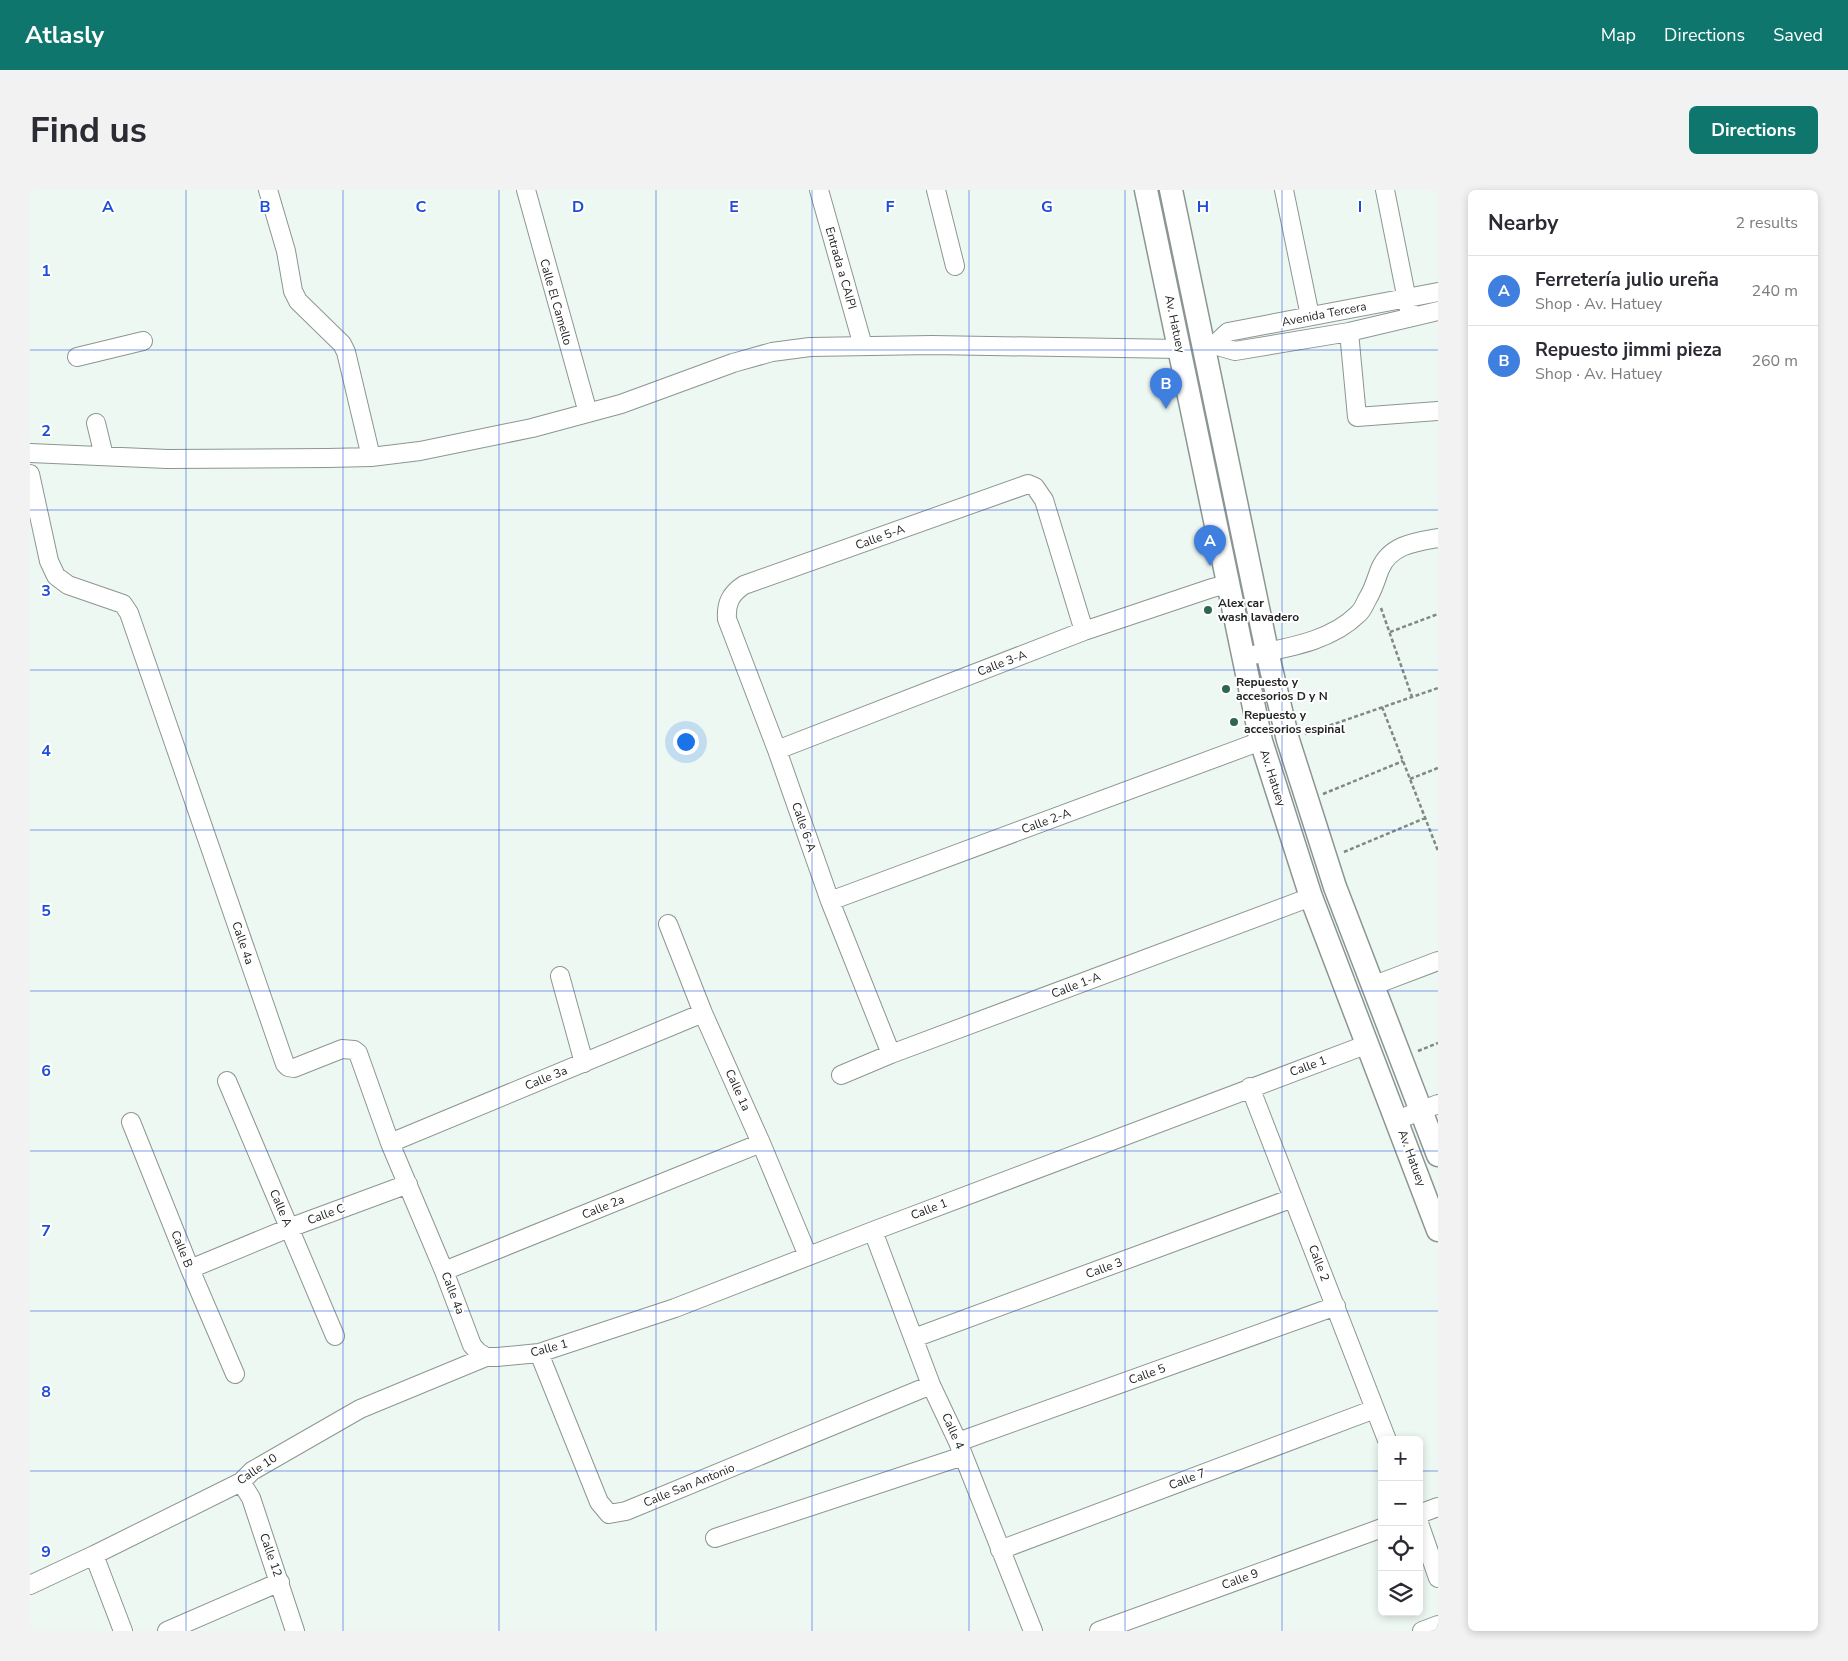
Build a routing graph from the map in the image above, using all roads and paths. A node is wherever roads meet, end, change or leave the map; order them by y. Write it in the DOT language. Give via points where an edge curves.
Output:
graph roads {
  1 [pos="268,190"];
  2 [pos="526,190"];
  3 [pos="819,190"];
  4 [pos="936,190"];
  5 [pos="1146,190"];
  6 [pos="1171,190"];
  7 [pos="1284,190"];
  8 [pos="1385,190"];
  9 [pos="955,266"];
  10 [pos="1438,292"];
  11 [pos="1407,298"];
  12 [pos="1438,311"];
  13 [pos="1310,316"];
  14 [pos="1411,317"];
  15 [pos="1349,332"];
  16 [pos="143,342"];
  17 [pos="863,346"];
  18 [pos="1209,346"];
  19 [pos="1180,349"];
  20 [pos="77,357"];
  21 [pos="1438,411"];
  22 [pos="588,413"];
  23 [pos="96,423"];
  24 [pos="30,453"];
  25 [pos="104,456"];
  26 [pos="371,457"];
  27 [pos="30,474"];
  28 [pos="1438,538"];
  29 [pos="1229,584"];
  30 [pos="1374,589"];
  31 [pos="730,599"];
  32 [pos="1438,614"];
  33 [pos="1084,631"];
  34 [pos="1390,633"];
  35 [pos="1267,652"];
  36 [pos="1244,657"];
  37 [pos="1438,688"];
  38 [pos="1412,697"];
  39 [pos="1382,707"];
  40 [pos="1288,740"];
  41 [pos="1261,741"];
  42 [pos="777,750"];
  43 [pos="1403,761"];
  44 [pos="1438,768"];
  45 [pos="1410,778"];
  46 [pos="1307,800"];
  47 [pos="1425,818"];
  48 [pos="1438,849"];
  49 [pos="1326,860"];
  50 [pos="1311,897"];
  51 [pos="830,901"];
  52 [pos="668,924"];
  53 [pos="1438,961"];
  54 [pos="560,976"];
  55 [pos="1372,986"];
  56 [pos="703,1013"];
  57 [pos="1368,1044"];
  58 [pos="891,1054"];
  59 [pos="584,1063"];
  60 [pos="841,1075"];
  61 [pos="228,1081"];
  62 [pos="1250,1087"];
  63 [pos="1430,1108"];
  64 [pos="1398,1120"];
  65 [pos="131,1122"];
  66 [pos="390,1143"];
  67 [pos="761,1143"];
  68 [pos="1438,1155"];
  69 [pos="408,1184"];
  70 [pos="1293,1198"];
  71 [pos="289,1228"];
  72 [pos="873,1230"];
  73 [pos="1438,1230"];
  74 [pos="808,1256"];
  75 [pos="190,1269"];
  76 [pos="444,1271"];
  77 [pos="1336,1306"];
  78 [pos="334,1336"];
  79 [pos="914,1338"];
  80 [pos="539,1353"];
  81 [pos="486,1356"];
  82 [pos="235,1374"];
  83 [pos="932,1385"];
  84 [pos="1375,1409"];
  85 [pos="1385,1436"];
  86 [pos="961,1449"];
  87 [pos="241,1482"];
  88 [pos="1438,1507"];
  89 [pos="1423,1513"];
  90 [pos="1420,1526"];
  91 [pos="1378,1529"];
  92 [pos="716,1538"];
  93 [pos="1000,1550"];
  94 [pos="94,1555"];
  95 [pos="1438,1578"];
  96 [pos="280,1582"];
  97 [pos="30,1585"];
  98 [pos="1438,1625"];
  99 [pos="123,1631"];
  100 [pos="167,1631"];
  101 [pos="295,1631"];
  102 [pos="1033,1631"];
  103 [pos="1099,1631"];
  104 [pos="1422,1631"];
  1 -- 26 [label="street" via="286,251 293,291 302,307 342,344 346,352"];
  2 -- 22 [label="street, Calle El Camello"];
  3 -- 17 [label="street, Entrada a CAIPI"];
  4 -- 9 [label="street"];
  5 -- 19 [label="main road, Av. Hatuey"];
  6 -- 18 [label="main road, Av. Hatuey"];
  7 -- 13 [label="street"];
  8 -- 11 [label="street"];
  10 -- 11 [label="street, Avenida Tercera"];
  11 -- 13 [label="street, Avenida Tercera"];
  11 -- 14 [label="street"];
  12 -- 14 [label="street, Avenida Tercera"];
  13 -- 18 [label="street, Avenida Tercera" via="1228,332"];
  14 -- 15 [label="street, Avenida Tercera"];
  15 -- 18 [label="street, Avenida Tercera" via="1235,351"];
  15 -- 21 [label="street" via="1357,417"];
  16 -- 20 [label="street"];
  17 -- 19 [label="street"];
  17 -- 22 [label="street" via="772,352"];
  18 -- 35 [label="main road, Av. Hatuey"];
  19 -- 29 [label="main road, Av. Hatuey"];
  22 -- 26 [label="street" via="420,451"];
  23 -- 25 [label="street"];
  24 -- 25 [label="street"];
  25 -- 26 [label="street" via="167,459"];
  27 -- 66 [label="street, Calle 4a" via="49,561 56,576 68,585 122,604 129,613 285,1064 294,1068 342,1049 354,1050 361,1059"];
  28 -- 30 [label="street" via="1415,542 1388,555"];
  29 -- 33 [label="street, Calle 3-A"];
  29 -- 36 [label="main road, Av. Hatuey"];
  30 -- 34 [label="path"];
  30 -- 35 [label="street" via="1359,613 1339,629 1308,642"];
  31 -- 33 [label="street, Calle 5-A" via="744,585 1028,484 1035,487 1044,500"];
  31 -- 42 [label="street, Calle 6-A" via="727,619"];
  32 -- 34 [label="path"];
  33 -- 42 [label="street, Calle 3-A"];
  34 -- 38 [label="path"];
  35 -- 36 [label="street"];
  35 -- 40 [label="main road, Av. Hatuey"];
  36 -- 41 [label="main road, Av. Hatuey"];
  37 -- 38 [label="path"];
  38 -- 39 [label="path"];
  39 -- 40 [label="path"];
  39 -- 43 [label="path"];
  40 -- 46 [label="main road, Av. Hatuey"];
  41 -- 50 [label="main road, Av. Hatuey"];
  41 -- 51 [label="street, Calle 2-A"];
  42 -- 51 [label="street, Calle 6-A"];
  43 -- 45 [label="path"];
  43 -- 46 [label="path"];
  44 -- 45 [label="path"];
  45 -- 47 [label="path"];
  46 -- 49 [label="main road, Av. Hatuey"];
  47 -- 48 [label="path"];
  47 -- 49 [label="path"];
  49 -- 55 [label="main road, Av. Hatuey"];
  50 -- 57 [label="main road, Av. Hatuey"];
  50 -- 58 [label="street, Calle 1-A"];
  51 -- 58 [label="street, Calle 6-A"];
  52 -- 56 [label="street, Calle 1a"];
  53 -- 55 [label="street"];
  54 -- 59 [label="street"];
  55 -- 63 [label="main road, Av. Hatuey"];
  56 -- 59 [label="street, Calle 3a"];
  56 -- 67 [label="street, Calle 1a"];
  57 -- 62 [label="street, Calle 1"];
  57 -- 64 [label="main road, Av. Hatuey"];
  58 -- 60 [label="street, Calle 1-A"];
  59 -- 66 [label="street, Calle 3a"];
  61 -- 71 [label="street, Calle A"];
  62 -- 70 [label="street, Calle 2"];
  62 -- 72 [label="street, Calle 1"];
  63 -- 64 [label="street"];
  63 -- 68 [label="main road, Av. Hatuey"];
  64 -- 73 [label="main road, Av. Hatuey"];
  65 -- 75 [label="street, Calle B"];
  66 -- 69 [label="street, Calle 4a"];
  67 -- 74 [label="street, Calle 1a"];
  67 -- 76 [label="street, Calle 2a"];
  69 -- 71 [label="street, Calle C"];
  69 -- 76 [label="street, Calle 4a"];
  70 -- 77 [label="street, Calle 2"];
  70 -- 79 [label="street, Calle 3"];
  71 -- 75 [label="street, Calle C"];
  71 -- 78 [label="street, Calle A"];
  72 -- 74 [label="street, Calle 1"];
  72 -- 79 [label="street, Calle 4"];
  74 -- 80 [label="street, Calle 1" via="675,1308"];
  75 -- 82 [label="street, Calle B"];
  76 -- 81 [label="street, Calle 4a" via="472,1345"];
  77 -- 84 [label="street, Calle 2"];
  77 -- 86 [label="street, Calle 5"];
  79 -- 83 [label="street, Calle 4"];
  80 -- 81 [label="street, Calle 1" via="497,1358"];
  80 -- 83 [label="street, Calle San Antonio" via="599,1502 609,1514 626,1511"];
  81 -- 87 [label="street, Calle 10" via="360,1409 252,1471"];
  83 -- 86 [label="street, Calle 4"];
  84 -- 85 [label="street, Calle 2"];
  84 -- 93 [label="street, Calle 7"];
  86 -- 92 [label="street, Calle 5"];
  86 -- 93 [label="street, Calle 4"];
  87 -- 94 [label="street, Calle 10"];
  87 -- 96 [label="street, Calle 12" via="250,1498"];
  88 -- 89 [label="street"];
  90 -- 95 [label="street"];
  91 -- 103 [label="street, Calle 9"];
  93 -- 102 [label="street, Calle 4"];
  94 -- 97 [label="street, Calle 10"];
  94 -- 99 [label="street"];
  96 -- 100 [label="street"];
  96 -- 101 [label="street, Calle 12"];
  98 -- 104 [label="street"];
}
